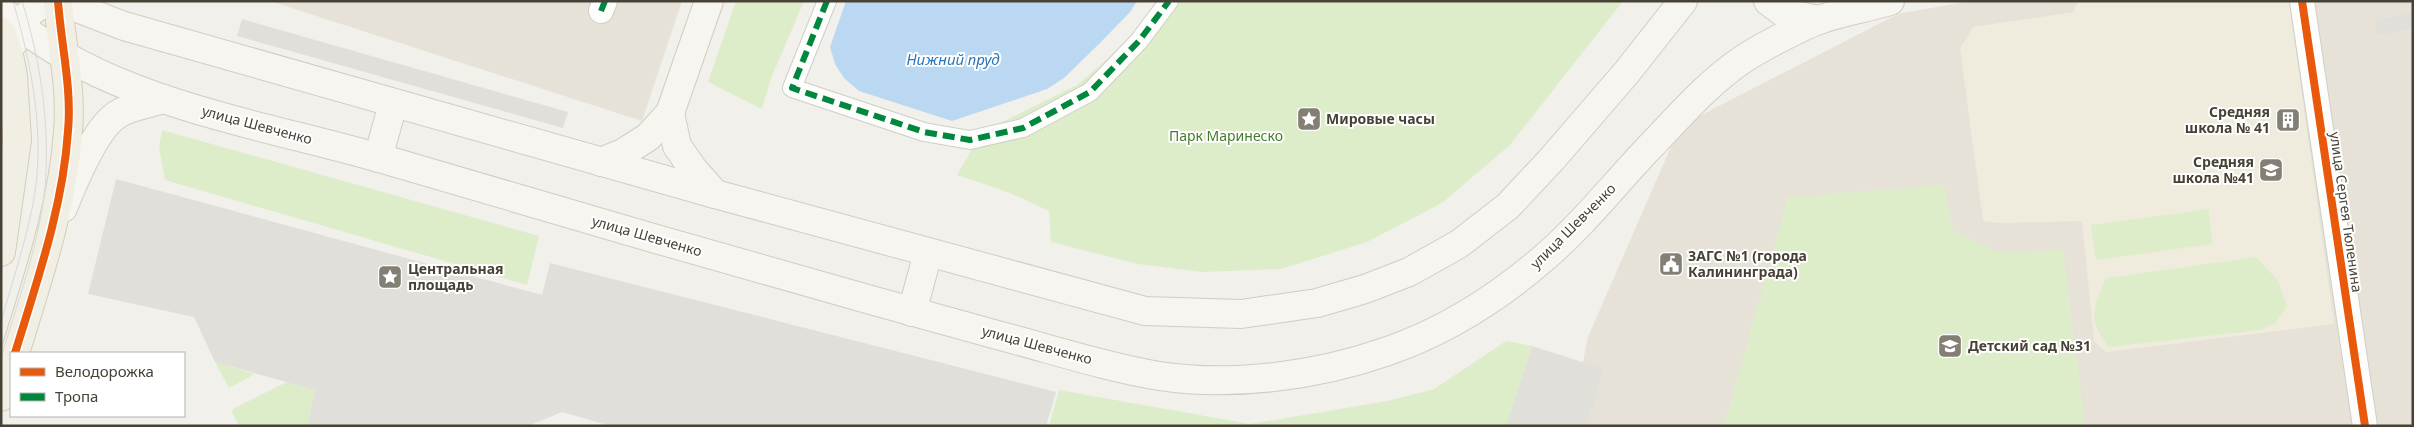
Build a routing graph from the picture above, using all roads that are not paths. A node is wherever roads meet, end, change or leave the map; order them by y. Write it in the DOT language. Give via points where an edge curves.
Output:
graph roads {
  1 [pos="58,1"];
  2 [pos="709,1"];
  3 [pos="827,1"];
  4 [pos="1169,1"];
  5 [pos="1683,1"];
  6 [pos="1768,1"];
  7 [pos="1890,1"];
  8 [pos="2302,1"];
  9 [pos="1859,6"];
  10 [pos="1819,20"];
  11 [pos="8,31"];
  12 [pos="64,56"];
  13 [pos="163,99"];
  14 [pos="393,104"];
  15 [pos="670,113"];
  16 [pos="378,158"];
  17 [pos="601,162"];
  18 [pos="715,194"];
  19 [pos="47,246"];
  20 [pos="1,252"];
  21 [pos="928,253"];
  22 [pos="912,312"];
  23 [pos="15,352"];
  24 [pos="10,367"];
  25 [pos="1,397"];
  26 [pos="2365,426"];
  1 -- 11 [label="main road" via="38,6"];
  1 -- 12 [label="main road"];
  1 -- 14 [label="main road" via="124,26"];
  2 -- 15 [label="main road"];
  3 -- 4 [label="street" via="792,88 924,132 970,140 1023,128 1090,92 1139,41"];
  5 -- 21 [label="main road" via="1627,72 1508,206 1459,244 1409,272 1365,289 1318,303 1241,314 1145,310"];
  6 -- 10 [label="main road, улица Шевченко" via="1784,13"];
  7 -- 9 [label="main road, улица Шевченко"];
  8 -- 26 [label="street, улица Сергея Тюленина"];
  9 -- 10 [label="main road, улица Шевченко"];
  10 -- 22 [label="main road, улица Шевченко" via="1744,58 1709,87 1549,254 1502,292 1441,329 1389,351 1330,369 1243,380 1164,377"];
  11 -- 12 [label="main road, улица Шевченко"];
  11 -- 20 [label="main road" via="17,140"];
  12 -- 13 [label="main road, улица Шевченко" via="99,74"];
  12 -- 19 [label="main road" via="68,130"];
  13 -- 16 [label="main road, улица Шевченко"];
  13 -- 19 [label="main road" via="119,113 109,120 74,178"];
  14 -- 16 [label="main road"];
  14 -- 17 [label="main road"];
  15 -- 17 [label="main road" via="648,137 624,153"];
  15 -- 18 [label="main road" via="677,146"];
  16 -- 22 [label="main road, улица Шевченко"];
  17 -- 18 [label="main road"];
  18 -- 21 [label="main road"];
  19 -- 23 [label="main road"];
  21 -- 22 [label="main road"];
  24 -- 25 [label="main road"];
}
